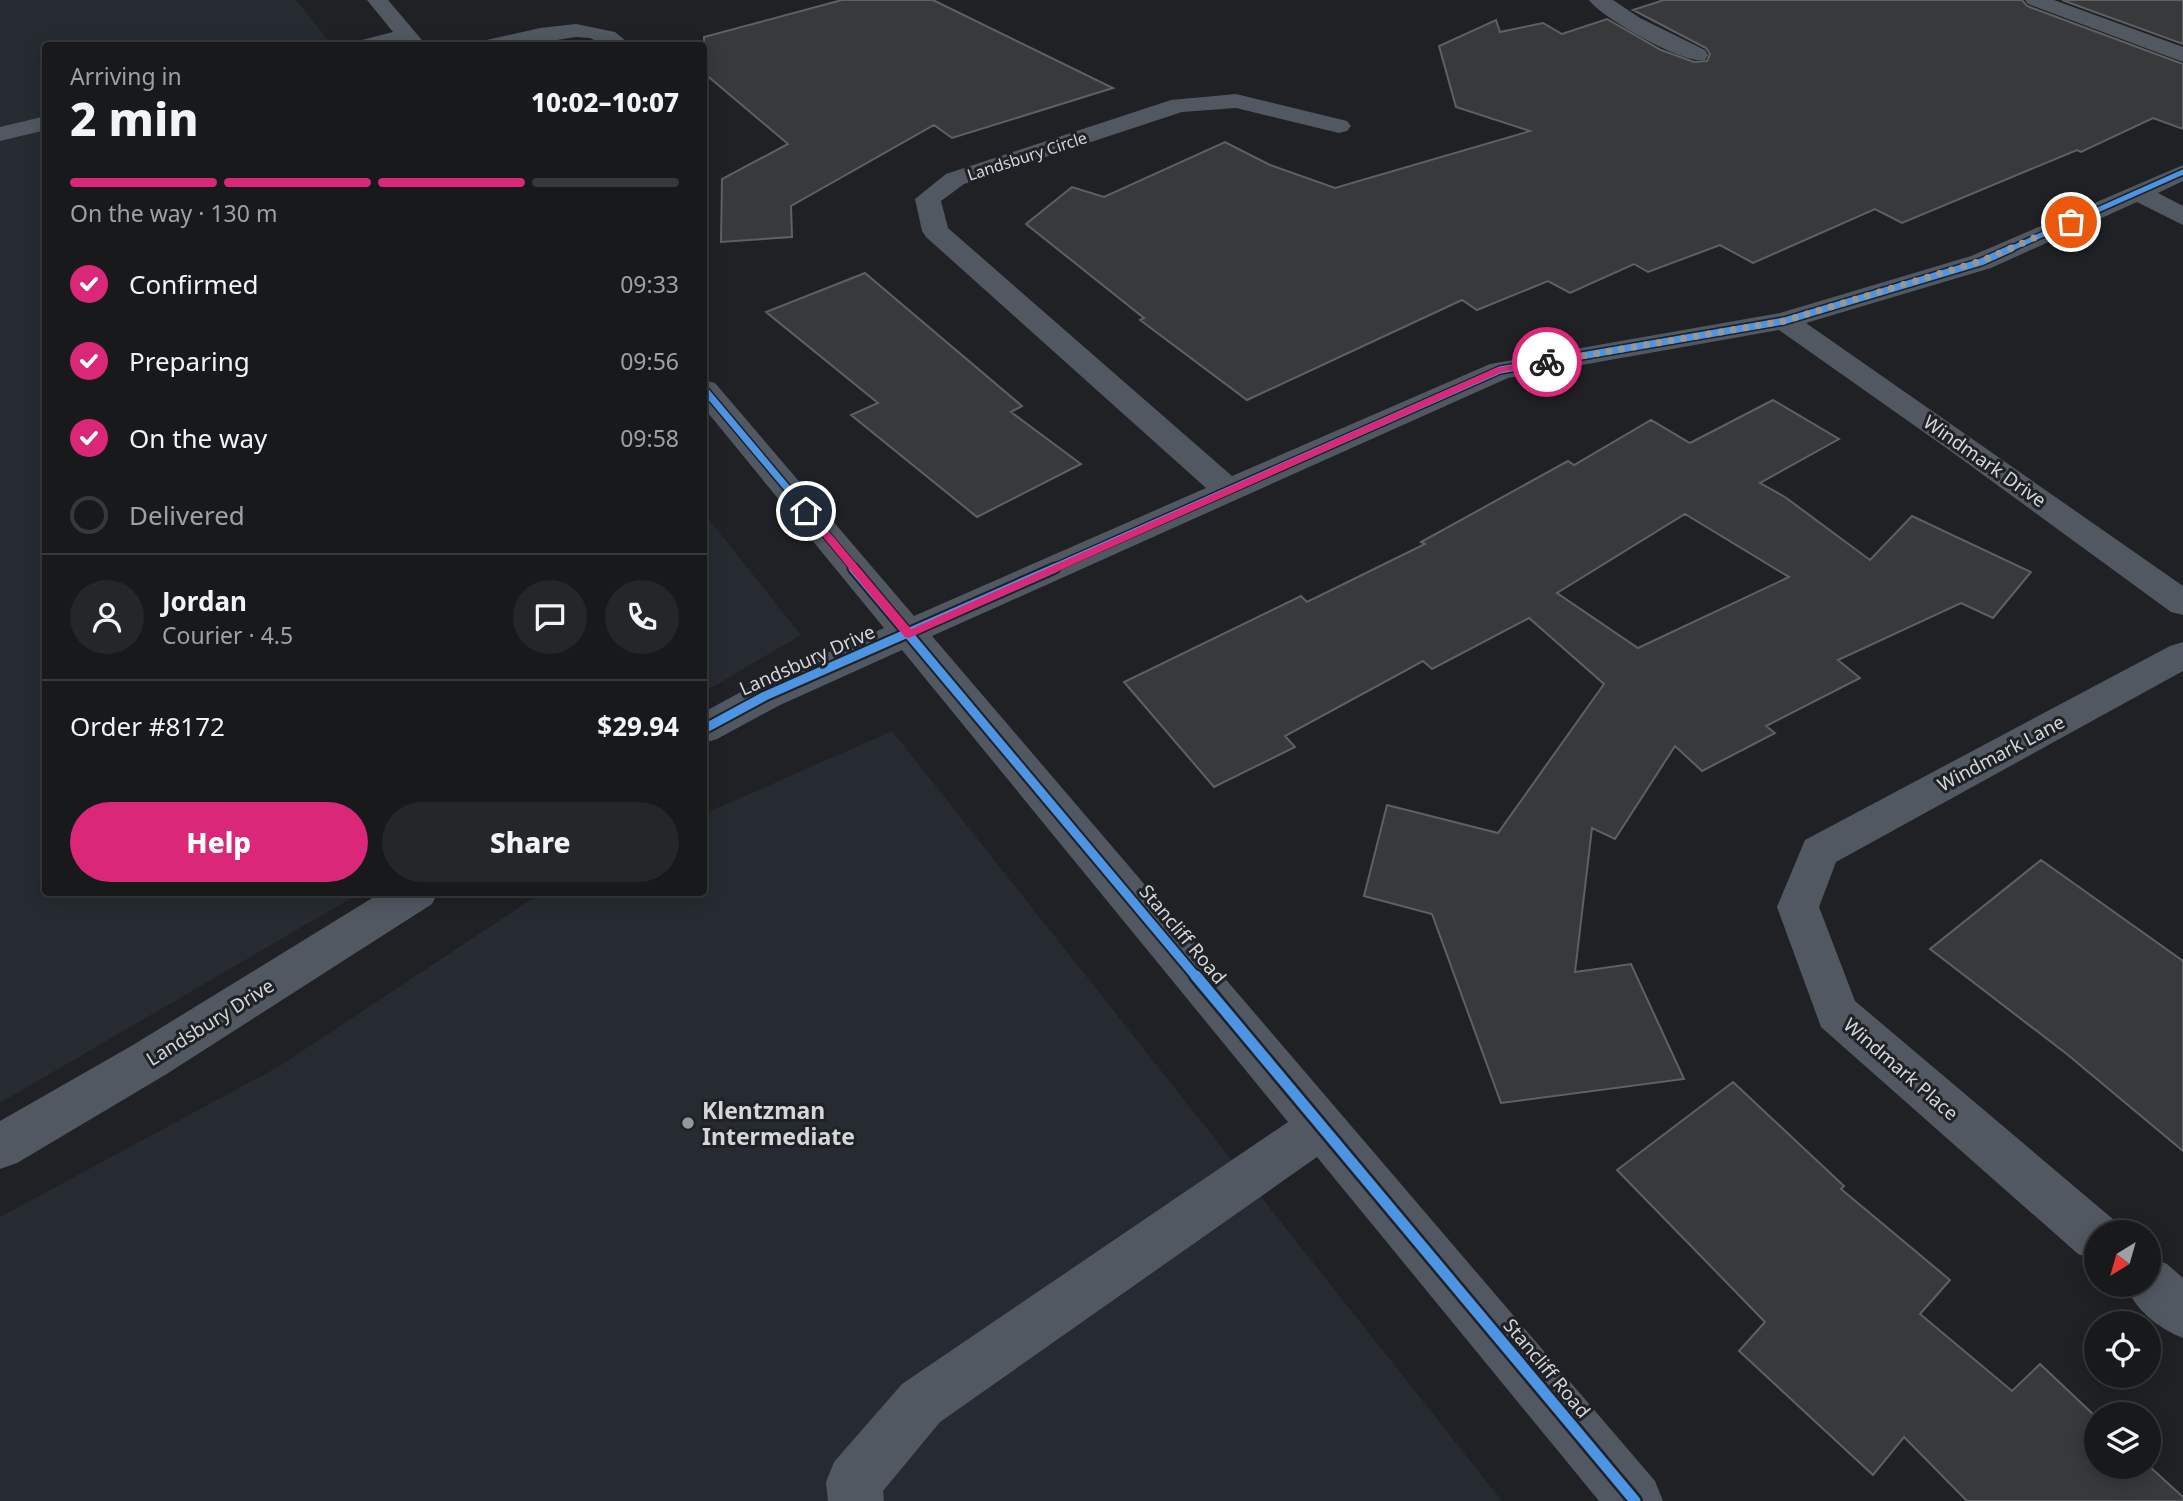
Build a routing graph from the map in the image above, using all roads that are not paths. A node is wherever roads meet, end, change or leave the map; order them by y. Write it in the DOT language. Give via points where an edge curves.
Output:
graph roads {
  1 [pos="377,0"];
  2 [pos="1599,0"];
  3 [pos="2035,0"];
  4 [pos="411,41"];
  5 [pos="513,42"];
  6 [pos="617,42"];
  7 [pos="1697,55"];
  8 [pos="2183,55"];
  9 [pos="42,124"];
  10 [pos="1339,126"];
  11 [pos="0,134"];
  12 [pos="2183,172"];
  13 [pos="2138,192"];
  14 [pos="2183,217"];
  15 [pos="1784,321"];
  16 [pos="707,393"];
  17 [pos="1228,490"];
  18 [pos="2183,603"];
  19 [pos="909,634"];
  20 [pos="2183,655"];
  21 [pos="707,727"];
  22 [pos="1819,852"];
  23 [pos="411,896"];
  24 [pos="1322,1126"];
  25 [pos="0,1147"];
  26 [pos="2084,1227"];
  27 [pos="2161,1293"];
  28 [pos="2183,1312"];
  29 [pos="856,1501"];
  30 [pos="1635,1501"];
  1 -- 4 [label="street"];
  2 -- 7 [label="street" via="1632,23"];
  3 -- 8 [label="street"];
  5 -- 6 [label="street" via="577,31 611,36"];
  9 -- 11 [label="street"];
  10 -- 17 [label="street, Landsbury Circle" via="1236,101 1179,106 955,179 928,199 934,231"];
  12 -- 13 [label="street, Landsbury Drive"];
  13 -- 14 [label="street"];
  13 -- 15 [label="street, Landsbury Drive" via="1981,261"];
  15 -- 17 [label="street, Landsbury Drive" via="1500,370"];
  15 -- 18 [label="street, Windmark Drive"];
  16 -- 19 [label="street, Stancliff Road"];
  17 -- 19 [label="street, Landsbury Drive"];
  19 -- 21 [label="street, Landsbury Drive" via="765,696"];
  19 -- 24 [label="street, Stancliff Road"];
  20 -- 22 [label="street, Windmark Lane"];
  22 -- 26 [label="street, Windmark Place" via="1798,907 1837,1013"];
  23 -- 25 [label="street, Landsbury Drive"];
  24 -- 29 [label="street" via="921,1403 855,1482"];
  24 -- 30 [label="street, Stancliff Road"];
  27 -- 28 [label="street"];
}
